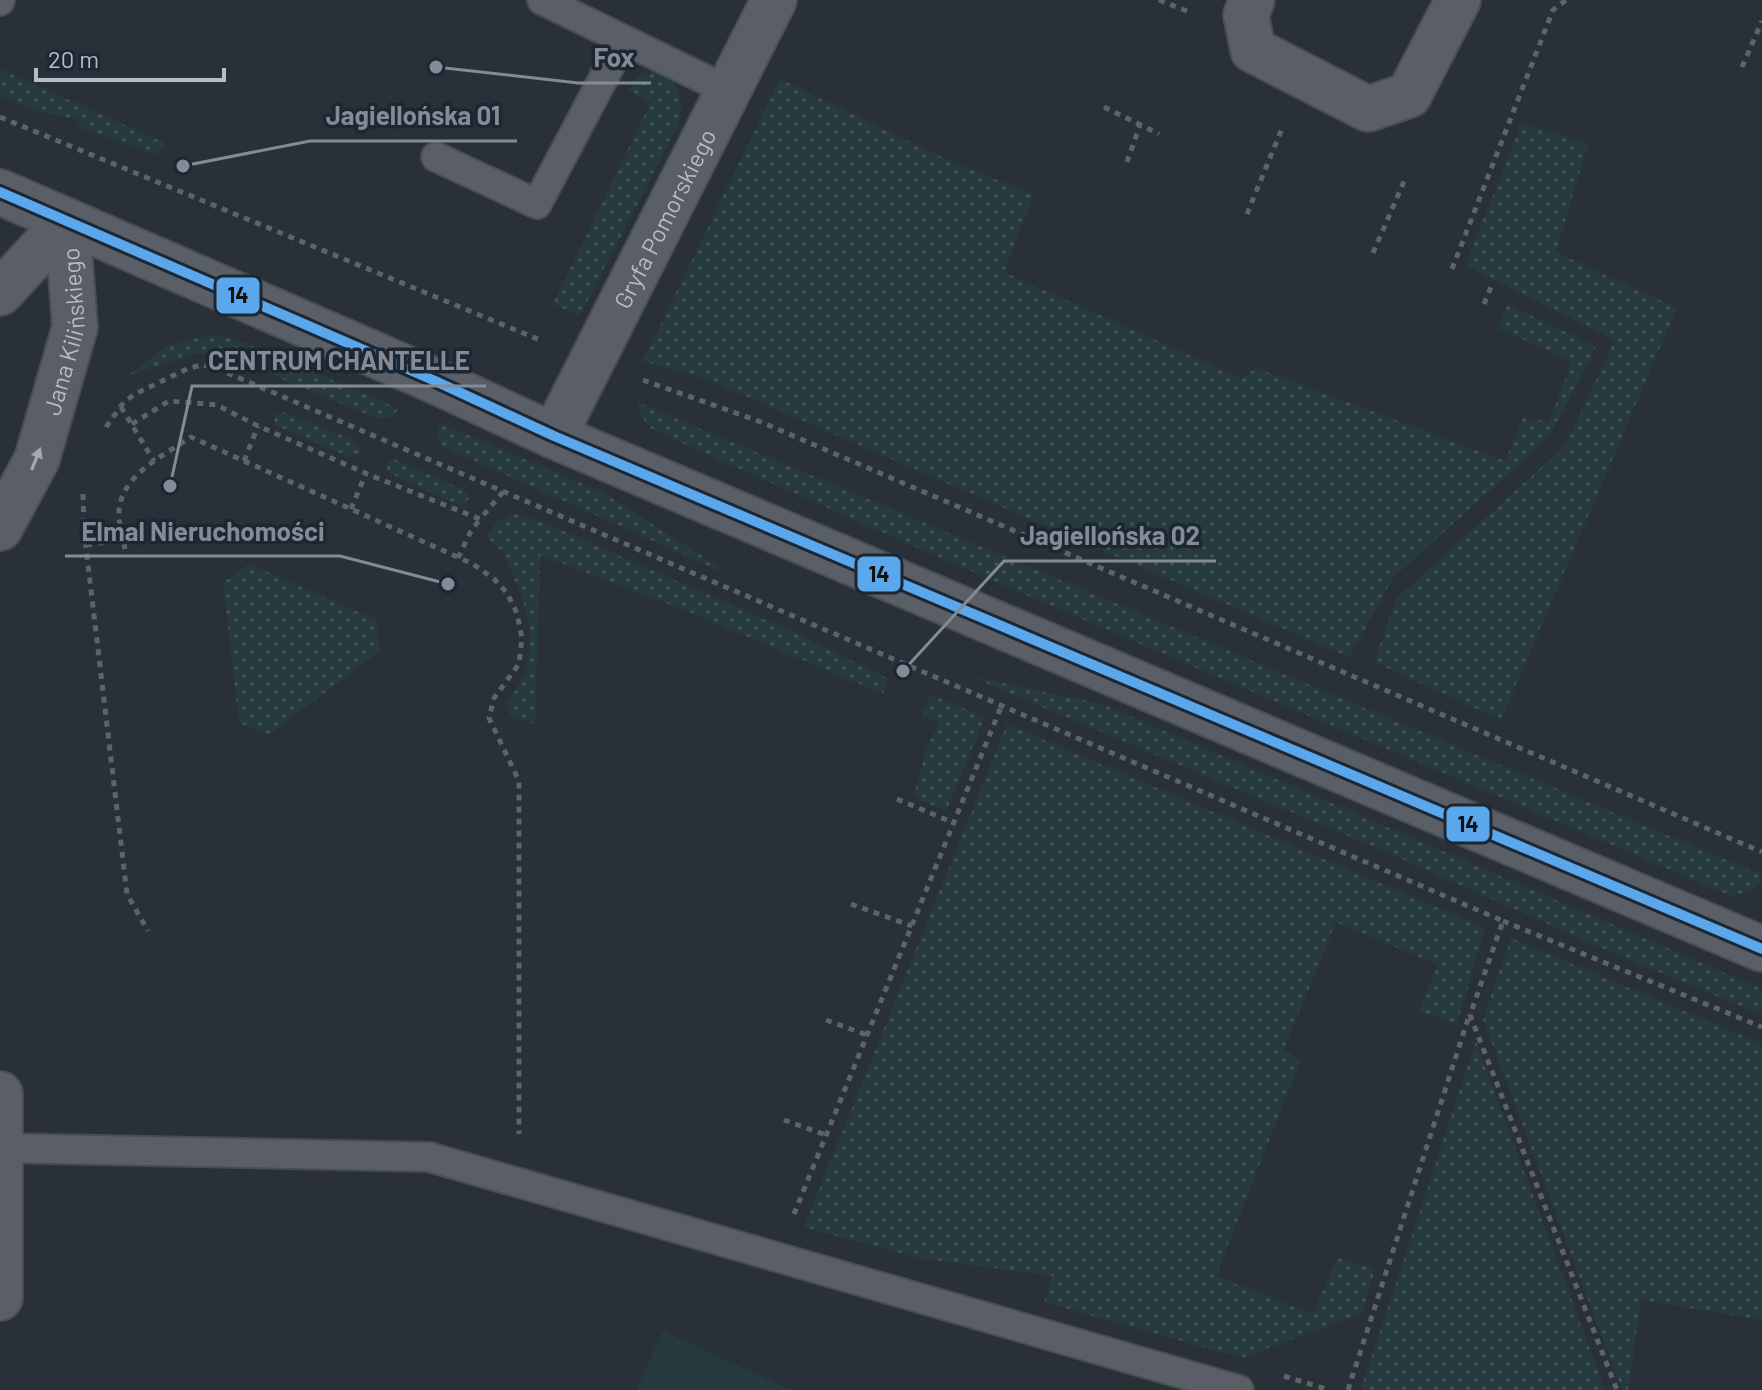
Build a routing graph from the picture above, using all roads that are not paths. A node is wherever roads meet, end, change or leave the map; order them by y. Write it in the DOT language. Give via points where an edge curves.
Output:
graph roads {
  1 [pos="542,0"];
  2 [pos="774,0"];
  3 [pos="1252,0"];
  4 [pos="1458,0"];
  5 [pos="623,41"];
  6 [pos="727,90"];
  7 [pos="436,157"];
  8 [pos="0,192"];
  9 [pos="67,221"];
  10 [pos="0,293"];
  11 [pos="554,436"];
  12 [pos="0,528"];
  13 [pos="1762,949"];
  14 [pos="0,1094"];
  15 [pos="1,1148"];
  16 [pos="0,1298"];
  17 [pos="1239,1390"];
  1 -- 5 [label="lane"];
  2 -- 6 [label="street, Gryfa Pomorskiego"];
  3 -- 4 [label="street" via="1246,15 1253,50 1368,109 1409,95"];
  5 -- 6 [label="lane"];
  5 -- 7 [label="lane" via="537,204"];
  6 -- 11 [label="street, Gryfa Pomorskiego"];
  8 -- 9 [label="street"];
  9 -- 10 [label="street, Jana Kilińskiego"];
  9 -- 11 [label="street"];
  12 -- 9 [label="street, Jana Kilińskiego, one-way" via="37,459 75,327"];
  11 -- 13 [label="street"];
  14 -- 15 [label="street"];
  15 -- 16 [label="street"];
  15 -- 17 [label="lane" via="429,1157"];
}
